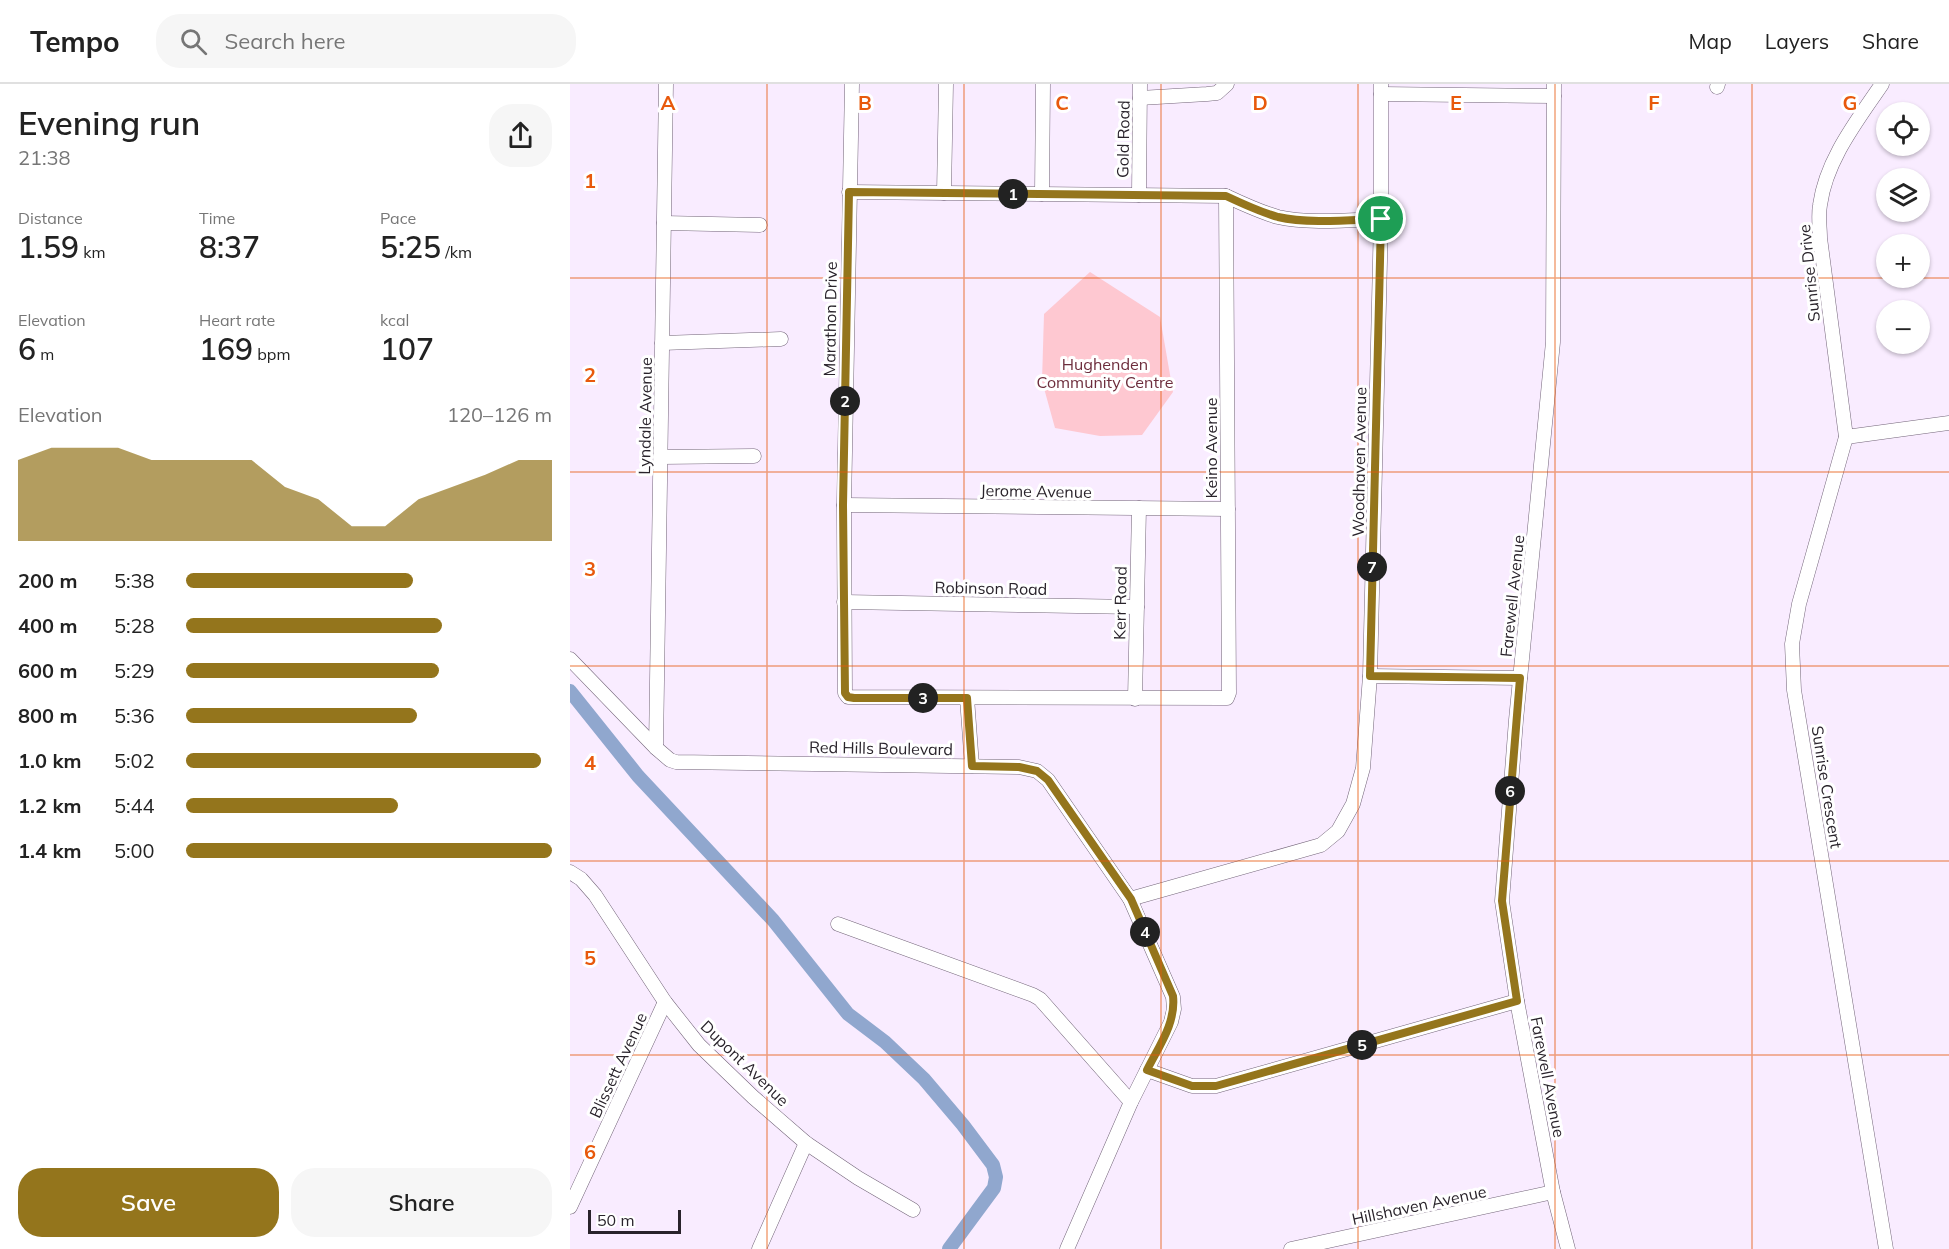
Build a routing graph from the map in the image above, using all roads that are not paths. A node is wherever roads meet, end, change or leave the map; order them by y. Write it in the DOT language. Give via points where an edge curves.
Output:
graph roads {
  1 [pos="666,84"];
  2 [pos="852,84"];
  3 [pos="946,84"];
  4 [pos="1043,84"];
  5 [pos="1227,84"];
  6 [pos="1882,84"];
  7 [pos="1381,89"];
  8 [pos="1554,90"];
  9 [pos="1140,91"];
  10 [pos="849,192"];
  11 [pos="944,193"];
  12 [pos="1042,194"];
  13 [pos="1139,195"];
  14 [pos="1226,196"];
  15 [pos="1381,219"];
  16 [pos="664,223"];
  17 [pos="760,225"];
  18 [pos="781,339"];
  19 [pos="662,343"];
  20 [pos="1949,423"];
  21 [pos="1846,438"];
  22 [pos="754,456"];
  23 [pos="660,457"];
  24 [pos="843,505"];
  25 [pos="1139,508"];
  26 [pos="1228,509"];
  27 [pos="844,602"];
  28 [pos="1137,607"];
  29 [pos="570,659"];
  30 [pos="1370,676"];
  31 [pos="1520,678"];
  32 [pos="848,697"];
  33 [pos="967,698"];
  34 [pos="1135,699"];
  35 [pos="656,748"];
  36 [pos="972,766"];
  37 [pos="570,872"];
  38 [pos="1131,899"];
  39 [pos="838,924"];
  40 [pos="1517,1001"];
  41 [pos="665,1002"];
  42 [pos="1147,1070"];
  43 [pos="1131,1102"];
  44 [pos="806,1143"];
  45 [pos="1553,1192"];
  46 [pos="570,1208"];
  47 [pos="913,1210"];
  48 [pos="759,1249"];
  49 [pos="1067,1249"];
  50 [pos="1291,1249"];
  51 [pos="1568,1249"];
  52 [pos="1886,1249"];
  1 -- 16 [label="street, Lyndale Avenue"];
  2 -- 10 [label="street, Marathon Drive"];
  3 -- 11 [label="street"];
  4 -- 12 [label="street"];
  5 -- 9 [label="street" via="1217,93 1207,94"];
  6 -- 21 [label="street, Sunrise Drive" via="1828,173 1820,206 1820,238"];
  7 -- 8 [label="street"];
  7 -- 15 [label="street, Woodhaven Avenue"];
  8 -- 31 [label="street, Farewell Avenue" via="1553,342"];
  9 -- 13 [label="street, Gold Road"];
  10 -- 11 [label="street"];
  10 -- 24 [label="street, Marathon Drive"];
  11 -- 12 [label="street"];
  12 -- 13 [label="street"];
  13 -- 14 [label="street"];
  14 -- 15 [label="street" via="1281,218"];
  14 -- 26 [label="street, Keino Avenue"];
  15 -- 30 [label="street, Woodhaven Avenue"];
  16 -- 17 [label="street"];
  16 -- 19 [label="street, Lyndale Avenue"];
  18 -- 19 [label="street"];
  19 -- 23 [label="street, Lyndale Avenue"];
  20 -- 21 [label="street"];
  21 -- 52 [label="street, Sunrise Crescent" via="1799,604 1792,644 1794,690"];
  22 -- 23 [label="street"];
  23 -- 35 [label="street, Lyndale Avenue"];
  24 -- 25 [label="street, Jerome Avenue"];
  24 -- 27 [label="street, Marathon Drive"];
  25 -- 26 [label="street, Jerome Avenue"];
  25 -- 28 [label="street, Kerr Road"];
  26 -- 34 [label="street, Keino Avenue" via="1227,698"];
  27 -- 28 [label="street, Robinson Road"];
  27 -- 32 [label="street, Marathon Drive"];
  28 -- 34 [label="street, Kerr Road"];
  29 -- 35 [label="street, Red Hills Boulevard"];
  30 -- 31 [label="street"];
  30 -- 38 [label="street, Woodhaven Avenue" via="1364,768 1353,804 1338,831 1321,846"];
  31 -- 40 [label="street, Farewell Avenue" via="1502,901"];
  32 -- 33 [label="street, Keino Avenue"];
  33 -- 34 [label="street, Keino Avenue"];
  33 -- 36 [label="street"];
  35 -- 36 [label="street, Red Hills Boulevard" via="676,762"];
  36 -- 38 [label="street, Red Hills Boulevard" via="1019,767 1037,771 1048,780"];
  37 -- 41 [label="street, Dupont Avenue" via="595,895"];
  38 -- 42 [label="street, Red Hills Boulevard" via="1173,996 1172,1022"];
  39 -- 43 [label="street" via="1040,999"];
  40 -- 42 [label="street" via="1216,1086 1192,1086"];
  40 -- 45 [label="street, Farewell Avenue"];
  41 -- 44 [label="street, Dupont Avenue" via="699,1045"];
  41 -- 46 [label="street, Blissett Avenue"];
  42 -- 43 [label="street, Red Hills Boulevard"];
  43 -- 49 [label="street, Red Hills Boulevard"];
  44 -- 47 [label="street, Dupont Avenue"];
  44 -- 48 [label="street"];
  45 -- 50 [label="street, Hillshaven Avenue"];
  45 -- 51 [label="street, Farewell Avenue"];
}
